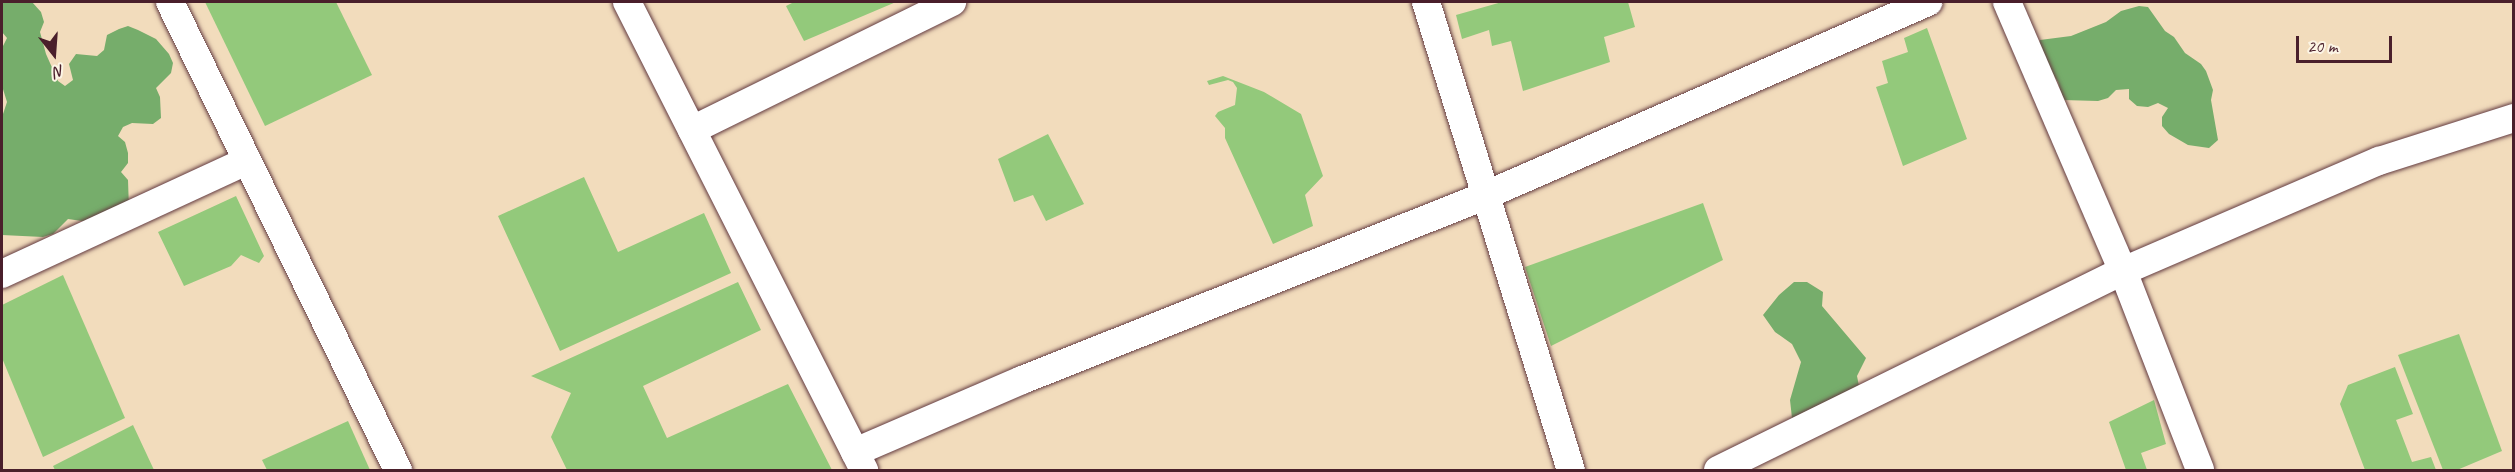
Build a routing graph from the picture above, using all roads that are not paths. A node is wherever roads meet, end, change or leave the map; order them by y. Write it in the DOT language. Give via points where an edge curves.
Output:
graph roads {
  1 [pos="170,2"];
  2 [pos="627,2"];
  3 [pos="952,2"];
  4 [pos="1426,2"];
  5 [pos="1928,2"];
  6 [pos="2007,2"];
  7 [pos="1885,9"];
  8 [pos="2514,118"];
  9 [pos="692,130"];
  10 [pos="247,161"];
  11 [pos="1484,196"];
  12 [pos="2123,271"];
  13 [pos="2,274"];
  14 [pos="859,461"];
  15 [pos="398,471"];
  16 [pos="1571,471"];
  17 [pos="1718,471"];
  18 [pos="2200,471"];
  1 -- 10 [label="street"];
  2 -- 9 [label="street"];
  3 -- 9 [label="street"];
  4 -- 11 [label="street"];
  5 -- 7 [label="street"];
  6 -- 12 [label="street"];
  7 -- 11 [label="street"];
  8 -- 12 [label="street" via="2379,161"];
  9 -- 14 [label="street"];
  10 -- 13 [label="street"];
  10 -- 15 [label="street"];
  11 -- 14 [label="street" via="1022,380"];
  11 -- 16 [label="street"];
  12 -- 17 [label="street"];
  12 -- 18 [label="street"];
}
